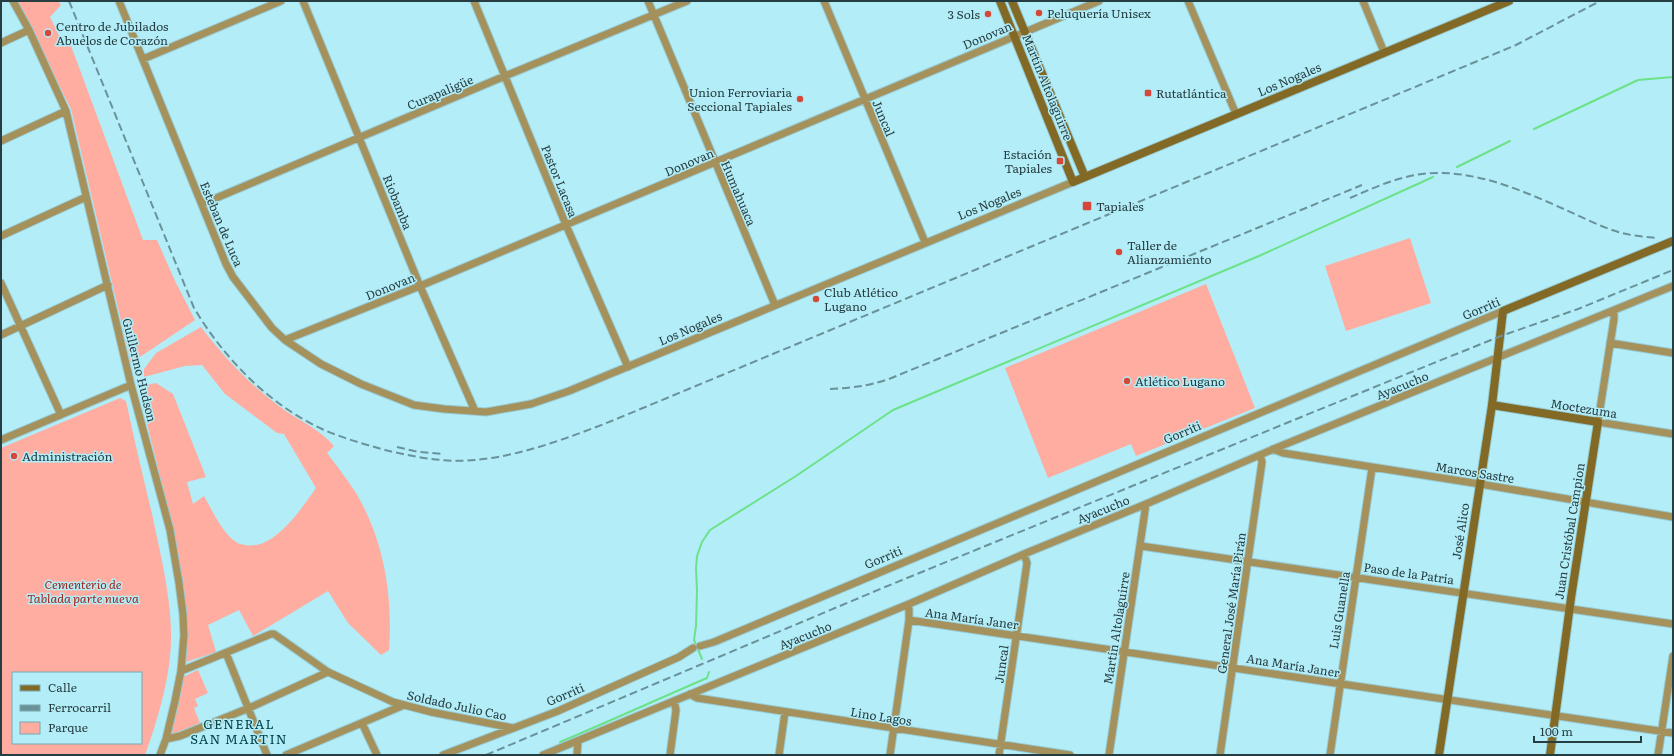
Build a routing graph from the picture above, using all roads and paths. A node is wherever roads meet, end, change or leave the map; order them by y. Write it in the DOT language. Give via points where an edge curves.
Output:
graph roads {
  1 [pos="13,1"];
  2 [pos="119,1"];
  3 [pos="281,1"];
  4 [pos="303,1"];
  5 [pos="474,1"];
  6 [pos="648,1"];
  7 [pos="687,1"];
  8 [pos="824,1"];
  9 [pos="1000,1"];
  10 [pos="1012,1"];
  11 [pos="1100,1"];
  12 [pos="1188,1"];
  13 [pos="1363,1"];
  14 [pos="1509,1"];
  15 [pos="653,15"];
  16 [pos="29,30"];
  17 [pos="1024,32"];
  18 [pos="1014,36"];
  19 [pos="1,43"];
  20 [pos="1384,52"];
  21 [pos="143,59"];
  22 [pos="505,76"];
  23 [pos="864,99"];
  24 [pos="66,111"];
  25 [pos="1236,114"];
  26 [pos="360,138"];
  27 [pos="1,141"];
  28 [pos="714,163"];
  29 [pos="1085,177"];
  30 [pos="1073,182"];
  31 [pos="86,197"];
  32 [pos="202,204"];
  33 [pos="566,225"];
  34 [pos="1,236"];
  35 [pos="1673,241"];
  36 [pos="925,242"];
  37 [pos="1,283"];
  38 [pos="108,285"];
  39 [pos="420,286"];
  40 [pos="1673,286"];
  41 [pos="775,305"];
  42 [pos="1614,310"];
  43 [pos="1503,311"];
  44 [pos="21,326"];
  45 [pos="1,335"];
  46 [pos="285,340"];
  47 [pos="1610,343"];
  48 [pos="1673,353"];
  49 [pos="1498,358"];
  50 [pos="628,367"];
  51 [pos="131,385"];
  52 [pos="1492,406"];
  53 [pos="475,411"];
  54 [pos="61,415"];
  55 [pos="1598,422"];
  56 [pos="1673,434"];
  57 [pos="1,440"];
  58 [pos="1273,449"];
  59 [pos="1260,455"];
  60 [pos="1372,468"];
  61 [pos="1480,484"];
  62 [pos="1586,502"];
  63 [pos="1146,504"];
  64 [pos="1673,518"];
  65 [pos="1141,546"];
  66 [pos="1024,554"];
  67 [pos="1248,561"];
  68 [pos="1355,577"];
  69 [pos="1463,592"];
  70 [pos="909,604"];
  71 [pos="1570,609"];
  72 [pos="910,620"];
  73 [pos="1673,624"];
  74 [pos="1017,636"];
  75 [pos="1125,651"];
  76 [pos="226,654"];
  77 [pos="1673,656"];
  78 [pos="1233,667"];
  79 [pos="181,671"];
  80 [pos="328,672"];
  81 [pos="1339,683"];
  82 [pos="690,694"];
  83 [pos="1447,700"];
  84 [pos="674,701"];
  85 [pos="404,705"];
  86 [pos="249,708"];
  87 [pos="785,712"];
  88 [pos="1556,715"];
  89 [pos="362,723"];
  90 [pos="513,728"];
  91 [pos="894,729"];
  92 [pos="1662,731"];
  93 [pos="1673,733"];
  94 [pos="166,739"];
  95 [pos="578,741"];
  96 [pos="1001,745"];
  97 [pos="160,755"];
  98 [pos="267,755"];
  99 [pos="286,755"];
  100 [pos="376,755"];
  101 [pos="443,755"];
  102 [pos="543,755"];
  103 [pos="577,755"];
  104 [pos="670,755"];
  105 [pos="779,755"];
  106 [pos="890,755"];
  107 [pos="999,755"];
  108 [pos="1070,755"];
  109 [pos="1109,755"];
  110 [pos="1220,755"];
  111 [pos="1330,755"];
  112 [pos="1439,755"];
  113 [pos="1550,755"];
  114 [pos="1658,755"];
  1 -- 16 [label="street, Guillermo Hudson"];
  2 -- 21 [label="street, Esteban de Luca"];
  3 -- 21 [label="street"];
  4 -- 26 [label="street, Riobamba"];
  5 -- 22 [label="street, Pastor Lacasa"];
  6 -- 15 [label="street, Humahuaca"];
  7 -- 15 [label="street, Curapaligüe"];
  8 -- 23 [label="street, Juncal"];
  9 -- 18 [label="street, Martín Altolaguirre"];
  10 -- 17 [label="street, Martín Altolaguirre"];
  11 -- 17 [label="street, Donovan"];
  12 -- 25 [label="street"];
  13 -- 20 [label="street"];
  14 -- 20 [label="street, Los Nogales"];
  15 -- 22 [label="street, Curapaligüe"];
  15 -- 28 [label="street, Humahuaca"];
  16 -- 19 [label="street"];
  16 -- 24 [label="street, Guillermo Hudson"];
  17 -- 18 [label="street, Donovan"];
  17 -- 29 [label="street, Martín Altolaguirre"];
  18 -- 23 [label="street, Donovan"];
  18 -- 30 [label="street, Martín Altolaguirre"];
  20 -- 25 [label="street, Los Nogales"];
  21 -- 32 [label="street, Esteban de Luca"];
  22 -- 26 [label="street, Curapaligüe"];
  22 -- 33 [label="street, Pastor Lacasa"];
  23 -- 28 [label="street, Donovan"];
  23 -- 36 [label="street, Juncal"];
  24 -- 27 [label="street"];
  24 -- 31 [label="street, Guillermo Hudson"];
  25 -- 29 [label="street, Los Nogales"];
  26 -- 32 [label="street, Curapaligüe"];
  26 -- 39 [label="street, Riobamba"];
  28 -- 33 [label="street, Donovan"];
  28 -- 41 [label="street, Humahuaca"];
  29 -- 30 [label="street, Los Nogales"];
  30 -- 36 [label="street, Los Nogales"];
  31 -- 34 [label="street"];
  31 -- 38 [label="street, Guillermo Hudson"];
  32 -- 46 [label="street, Esteban de Luca" via="233,277 272,328"];
  33 -- 39 [label="street, Donovan"];
  33 -- 50 [label="street, Pastor Lacasa"];
  35 -- 43 [label="street, Gorriti"];
  36 -- 41 [label="street, Los Nogales"];
  37 -- 44 [label="street"];
  38 -- 44 [label="street"];
  38 -- 51 [label="street, Guillermo Hudson"];
  39 -- 46 [label="street, Donovan"];
  39 -- 53 [label="street, Riobamba"];
  40 -- 42 [label="street, Ayacucho"];
  41 -- 50 [label="street, Los Nogales"];
  42 -- 47 [label="street, Juan Cristóbal Campion"];
  42 -- 49 [label="street, Ayacucho"];
  43 -- 49 [label="street, José Alico"];
  43 -- 90 [label="street, Gorriti" via="697,647 558,711"];
  44 -- 45 [label="street"];
  44 -- 54 [label="street"];
  46 -- 53 [label="street, Esteban de Luca" via="343,376 406,402"];
  47 -- 48 [label="street"];
  47 -- 55 [label="street, Juan Cristóbal Campion"];
  49 -- 52 [label="street, José Alico"];
  49 -- 58 [label="street, Ayacucho"];
  50 -- 53 [label="street, Los Nogales" via="531,404 500,410"];
  51 -- 54 [label="street"];
  51 -- 79 [label="street, Guillermo Hudson" via="170,530 178,575 184,636"];
  52 -- 55 [label="street, Moctezuma"];
  52 -- 61 [label="street, José Alico"];
  54 -- 57 [label="street"];
  55 -- 56 [label="street, Moctezuma"];
  55 -- 62 [label="street, Juan Cristóbal Campion"];
  58 -- 59 [label="street, Ayacucho"];
  58 -- 60 [label="street, Marcos Sastre" via="1283,453"];
  59 -- 63 [label="street, Ayacucho"];
  59 -- 67 [label="street, General José María Pirán" via="1262,462"];
  60 -- 61 [label="street, Marcos Sastre"];
  60 -- 68 [label="street, Luis Guanella"];
  61 -- 62 [label="street, Marcos Sastre"];
  61 -- 69 [label="street, José Alico"];
  62 -- 64 [label="street, Marcos Sastre"];
  62 -- 71 [label="street, Juan Cristóbal Campion"];
  63 -- 65 [label="street, Martín Altolaguirre"];
  63 -- 66 [label="street, Ayacucho"];
  65 -- 67 [label="street, Paso de la Patria"];
  65 -- 75 [label="street, Martín Altolaguirre"];
  66 -- 70 [label="street, Ayacucho"];
  66 -- 74 [label="street, Juncal" via="1027,563"];
  67 -- 68 [label="street, Paso de la Patria"];
  67 -- 78 [label="street, General José María Pirán"];
  68 -- 69 [label="street, Paso de la Patria"];
  68 -- 81 [label="street, Luis Guanella"];
  69 -- 71 [label="street, Paso de la Patria"];
  69 -- 83 [label="street, José Alico"];
  70 -- 72 [label="street"];
  70 -- 82 [label="street, Ayacucho"];
  71 -- 73 [label="street, Paso de la Patria"];
  71 -- 88 [label="street, Juan Cristóbal Campion"];
  72 -- 74 [label="street, Ana María Janer"];
  72 -- 91 [label="street"];
  74 -- 75 [label="street, Ana María Janer"];
  74 -- 96 [label="street, Juncal"];
  75 -- 78 [label="street, Ana María Janer"];
  75 -- 109 [label="street, Martín Altolaguirre"];
  76 -- 79 [label="street"];
  76 -- 80 [label="street, Soldado Julio Cao" via="271,634 278,636"];
  76 -- 86 [label="street"];
  77 -- 92 [label="street"];
  78 -- 81 [label="street, Ana María Janer"];
  78 -- 110 [label="street, General José María Pirán"];
  79 -- 94 [label="street, Guillermo Hudson"];
  80 -- 85 [label="street, Soldado Julio Cao"];
  80 -- 86 [label="street"];
  81 -- 83 [label="street, Ana María Janer"];
  81 -- 111 [label="street, Luis Guanella"];
  82 -- 84 [label="street, Ayacucho"];
  82 -- 87 [label="street, Lino Lagos" via="697,698"];
  83 -- 88 [label="street, Ana María Janer"];
  83 -- 112 [label="street, José Alico"];
  84 -- 95 [label="street, Ayacucho"];
  84 -- 104 [label="street" via="676,710"];
  85 -- 89 [label="street"];
  85 -- 90 [label="street, Soldado Julio Cao"];
  86 -- 94 [label="street" via="180,736"];
  86 -- 98 [label="street"];
  87 -- 91 [label="street, Lino Lagos"];
  87 -- 105 [label="street"];
  88 -- 92 [label="street, Ana María Janer"];
  88 -- 113 [label="street, Juan Cristóbal Campion"];
  89 -- 99 [label="street"];
  89 -- 100 [label="street"];
  90 -- 101 [label="street, Gorriti"];
  91 -- 96 [label="street, Lino Lagos"];
  91 -- 106 [label="street"];
  92 -- 93 [label="street, Ana María Janer"];
  92 -- 114 [label="street"];
  94 -- 97 [label="street, Guillermo Hudson"];
  95 -- 102 [label="street, Ayacucho"];
  95 -- 103 [label="street"];
  96 -- 107 [label="street, Juncal"];
  96 -- 108 [label="street, Lino Lagos"];
}
